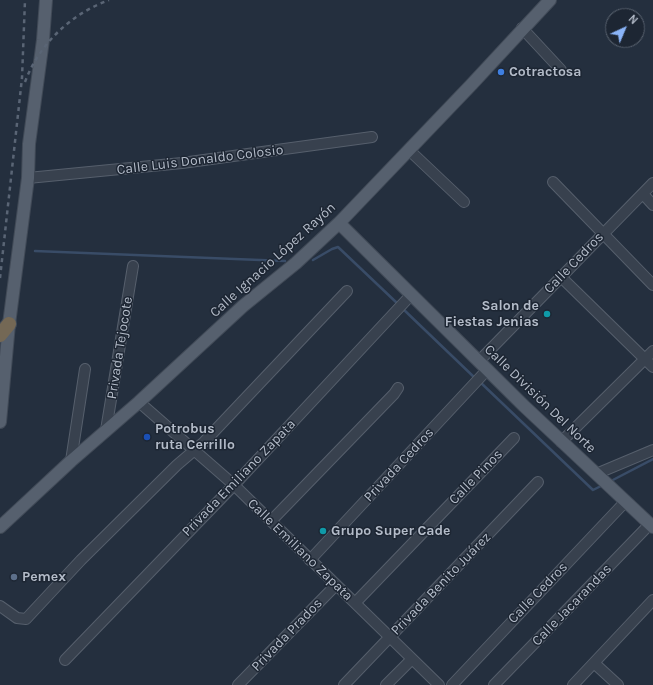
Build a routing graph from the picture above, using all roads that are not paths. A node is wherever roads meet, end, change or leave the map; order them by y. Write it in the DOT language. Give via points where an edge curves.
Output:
graph roads {
  1 [pos="46,0"];
  2 [pos="550,0"];
  3 [pos="522,28"];
  4 [pos="561,70"];
  5 [pos="372,137"];
  6 [pos="409,150"];
  7 [pos="28,178"];
  8 [pos="553,182"];
  9 [pos="653,183"];
  10 [pos="643,194"];
  11 [pos="464,202"];
  12 [pos="653,205"];
  13 [pos="339,223"];
  14 [pos="603,234"];
  15 [pos="133,266"];
  16 [pos="561,277"];
  17 [pos="653,285"];
  18 [pos="347,291"];
  19 [pos="405,302"];
  20 [pos="4,329"];
  21 [pos="653,351"];
  22 [pos="645,359"];
  23 [pos="653,367"];
  24 [pos="85,369"];
  25 [pos="481,372"];
  26 [pos="398,388"];
  27 [pos="139,402"];
  28 [pos="0,422"];
  29 [pos="106,430"];
  30 [pos="514,438"];
  31 [pos="561,442"];
  32 [pos="194,450"];
  33 [pos="653,450"];
  34 [pos="71,461"];
  35 [pos="602,480"];
  36 [pos="538,482"];
  37 [pos="234,485"];
  38 [pos="624,502"];
  39 [pos="271,521"];
  40 [pos="651,526"];
  41 [pos="0,527"];
  42 [pos="310,560"];
  43 [pos="336,585"];
  44 [pos="653,600"];
  45 [pos="355,603"];
  46 [pos="0,606"];
  47 [pos="389,637"];
  48 [pos="412,659"];
  49 [pos="65,660"];
  50 [pos="594,663"];
  51 [pos="238,685"];
  52 [pos="344,685"];
  53 [pos="386,685"];
  54 [pos="439,685"];
  55 [pos="452,685"];
  56 [pos="494,685"];
  57 [pos="573,685"];
  58 [pos="618,685"];
  1 -- 7 [label="main road" via="29,144"];
  2 -- 3 [label="main road, Calle Ignacio López Rayón"];
  3 -- 4 [label="street"];
  3 -- 6 [label="main road, Calle Ignacio López Rayón"];
  5 -- 7 [label="street, Calle Luis Donaldo Colosio" via="182,163"];
  6 -- 11 [label="street"];
  6 -- 13 [label="main road, Calle Ignacio López Rayón"];
  7 -- 20 [label="main road"];
  8 -- 14 [label="street"];
  9 -- 10 [label="street, Calle Cedros"];
  10 -- 12 [label="street"];
  10 -- 14 [label="street, Calle Cedros"];
  13 -- 19 [label="main road, Calle División Del Norte"];
  13 -- 27 [label="main road, Calle Ignacio López Rayón" via="296,263 243,306"];
  14 -- 16 [label="street, Calle Cedros"];
  14 -- 17 [label="street"];
  15 -- 29 [label="street, Privada Tejocote"];
  16 -- 22 [label="street"];
  16 -- 25 [label="street, Calle Cedros"];
  18 -- 32 [label="street"];
  19 -- 25 [label="main road, Calle División Del Norte"];
  19 -- 37 [label="street, Privada Emiliano Zapata"];
  20 -- 28 [label="main road"];
  21 -- 22 [label="street"];
  22 -- 23 [label="street"];
  22 -- 31 [label="street"];
  24 -- 34 [label="street"];
  25 -- 31 [label="main road, Calle División Del Norte"];
  25 -- 42 [label="street, Privada Cedros"];
  26 -- 39 [label="street" via="359,432"];
  27 -- 29 [label="main road, Calle Ignacio López Rayón"];
  27 -- 32 [label="street, Calle Emiliano Zapata"];
  29 -- 34 [label="main road, Calle Ignacio López Rayón"];
  30 -- 45 [label="street, Calle Pinos"];
  31 -- 35 [label="main road, Calle División Del Norte"];
  32 -- 37 [label="street, Calle Emiliano Zapata"];
  32 -- 46 [label="street" via="81,560 26,619 21,620"];
  33 -- 35 [label="street"];
  34 -- 41 [label="main road, Calle Ignacio López Rayón"];
  35 -- 38 [label="main road, Calle División Del Norte"];
  36 -- 47 [label="street, Privada Benito Juárez"];
  37 -- 39 [label="street, Calle Emiliano Zapata"];
  37 -- 49 [label="street, Privada Emiliano Zapata"];
  38 -- 40 [label="main road, Calle División Del Norte"];
  38 -- 55 [label="street, Calle Cedros"];
  39 -- 42 [label="street, Calle Emiliano Zapata"];
  40 -- 56 [label="street, Calle Jacarandas"];
  42 -- 43 [label="street, Calle Emiliano Zapata"];
  43 -- 45 [label="street, Calle Emiliano Zapata"];
  43 -- 51 [label="street, Privada Prados"];
  44 -- 50 [label="street"];
  45 -- 47 [label="street, Calle Emiliano Zapata"];
  47 -- 48 [label="street, Calle Emiliano Zapata"];
  47 -- 52 [label="street, Privada Benito Juárez"];
  48 -- 53 [label="street"];
  48 -- 54 [label="street, Calle Emiliano Zapata"];
  50 -- 57 [label="street"];
  50 -- 58 [label="street"];
}
